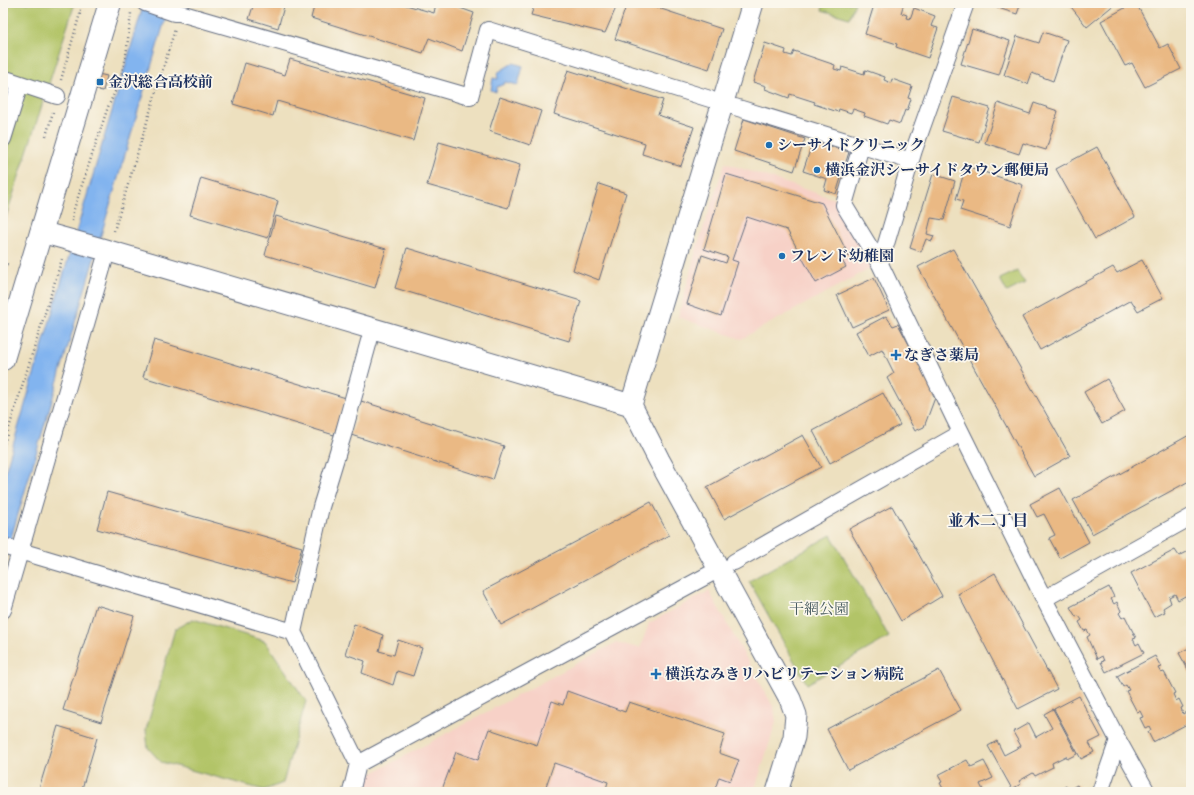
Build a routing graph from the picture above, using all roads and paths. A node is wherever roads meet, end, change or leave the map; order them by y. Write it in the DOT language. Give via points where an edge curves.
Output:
graph roads {
  1 [pos="110,3"];
  2 [pos="145,3"];
  3 [pos="754,3"];
  4 [pos="966,3"];
  5 [pos="177,13"];
  6 [pos="3,78"];
  7 [pos="20,84"];
  8 [pos="57,96"];
  9 [pos="710,99"];
  10 [pos="735,107"];
  11 [pos="3,139"];
  12 [pos="861,146"];
  13 [pos="911,161"];
  14 [pos="41,232"];
  15 [pos="105,254"];
  16 [pos="3,263"];
  17 [pos="880,264"];
  18 [pos="10,265"];
  19 [pos="369,341"];
  20 [pos="3,359"];
  21 [pos="631,405"];
  22 [pos="961,433"];
  23 [pos="1191,517"];
  24 [pos="12,549"];
  25 [pos="734,562"];
  26 [pos="710,574"];
  27 [pos="1044,599"];
  28 [pos="3,610"];
  29 [pos="293,632"];
  30 [pos="1118,740"];
  31 [pos="358,764"];
  32 [pos="351,792"];
  33 [pos="777,792"];
  34 [pos="1100,792"];
  35 [pos="1148,792"];
  1 -- 14 [label="street"];
  2 -- 5 [label="street"];
  3 -- 21 [label="street"];
  4 -- 13 [label="street"];
  5 -- 9 [label="street" via="470,97 488,30"];
  5 -- 15 [label="path"];
  6 -- 7 [label="street"];
  7 -- 8 [label="street"];
  7 -- 11 [label="street"];
  10 -- 12 [label="street"];
  12 -- 13 [label="street"];
  12 -- 17 [label="street" via="844,205"];
  13 -- 17 [label="street"];
  14 -- 15 [label="street" via="74,241"];
  14 -- 20 [label="street"];
  15 -- 21 [label="street"];
  15 -- 24 [label="street"];
  16 -- 18 [label="path"];
  17 -- 22 [label="street"];
  19 -- 29 [label="street" via="321,506"];
  21 -- 33 [label="street" via="790,699 796,715 794,737"];
  22 -- 25 [label="street"];
  22 -- 27 [label="street"];
  23 -- 27 [label="street"];
  24 -- 28 [label="street"];
  24 -- 29 [label="street"];
  26 -- 31 [label="street"];
  27 -- 30 [label="street"];
  29 -- 31 [label="street"];
  30 -- 34 [label="street"];
  30 -- 35 [label="street"];
  31 -- 32 [label="street"];
}
